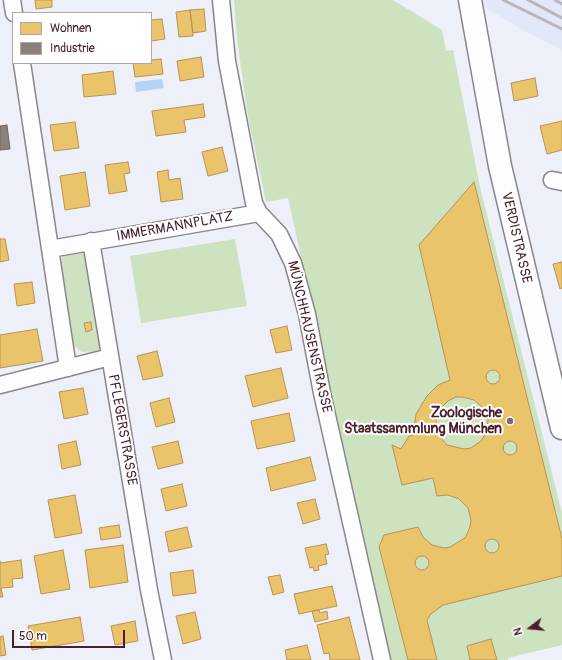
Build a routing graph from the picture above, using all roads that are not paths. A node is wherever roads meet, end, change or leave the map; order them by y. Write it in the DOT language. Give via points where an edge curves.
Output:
graph roads {
  1 [pos="12,0"];
  2 [pos="221,0"];
  3 [pos="470,0"];
  4 [pos="14,12"];
  5 [pos="22,64"];
  6 [pos="259,213"];
  7 [pos="91,241"];
  8 [pos="50,249"];
  9 [pos="110,357"];
  10 [pos="68,368"];
  11 [pos="0,384"];
  12 [pos="562,428"];
  13 [pos="163,660"];
  14 [pos="382,660"];
  1 -- 4 [label="street"];
  2 -- 6 [label="street, MÜNCHHAUSENSTRASSE" via="227,61 254,203"];
  3 -- 12 [label="main road, VERDISTRASSE" via="509,208"];
  5 -- 8 [label="street"];
  6 -- 7 [label="street, IMMERMANNPLATZ"];
  6 -- 14 [label="street, MÜNCHHAUSENSTRASSE" via="279,234 295,270 307,314 322,393"];
  7 -- 8 [label="street"];
  7 -- 9 [label="street, PFLEGERSTRASSE"];
  8 -- 10 [label="street"];
  9 -- 10 [label="street"];
  9 -- 13 [label="street, PFLEGERSTRASSE"];
  10 -- 11 [label="street"];
}
